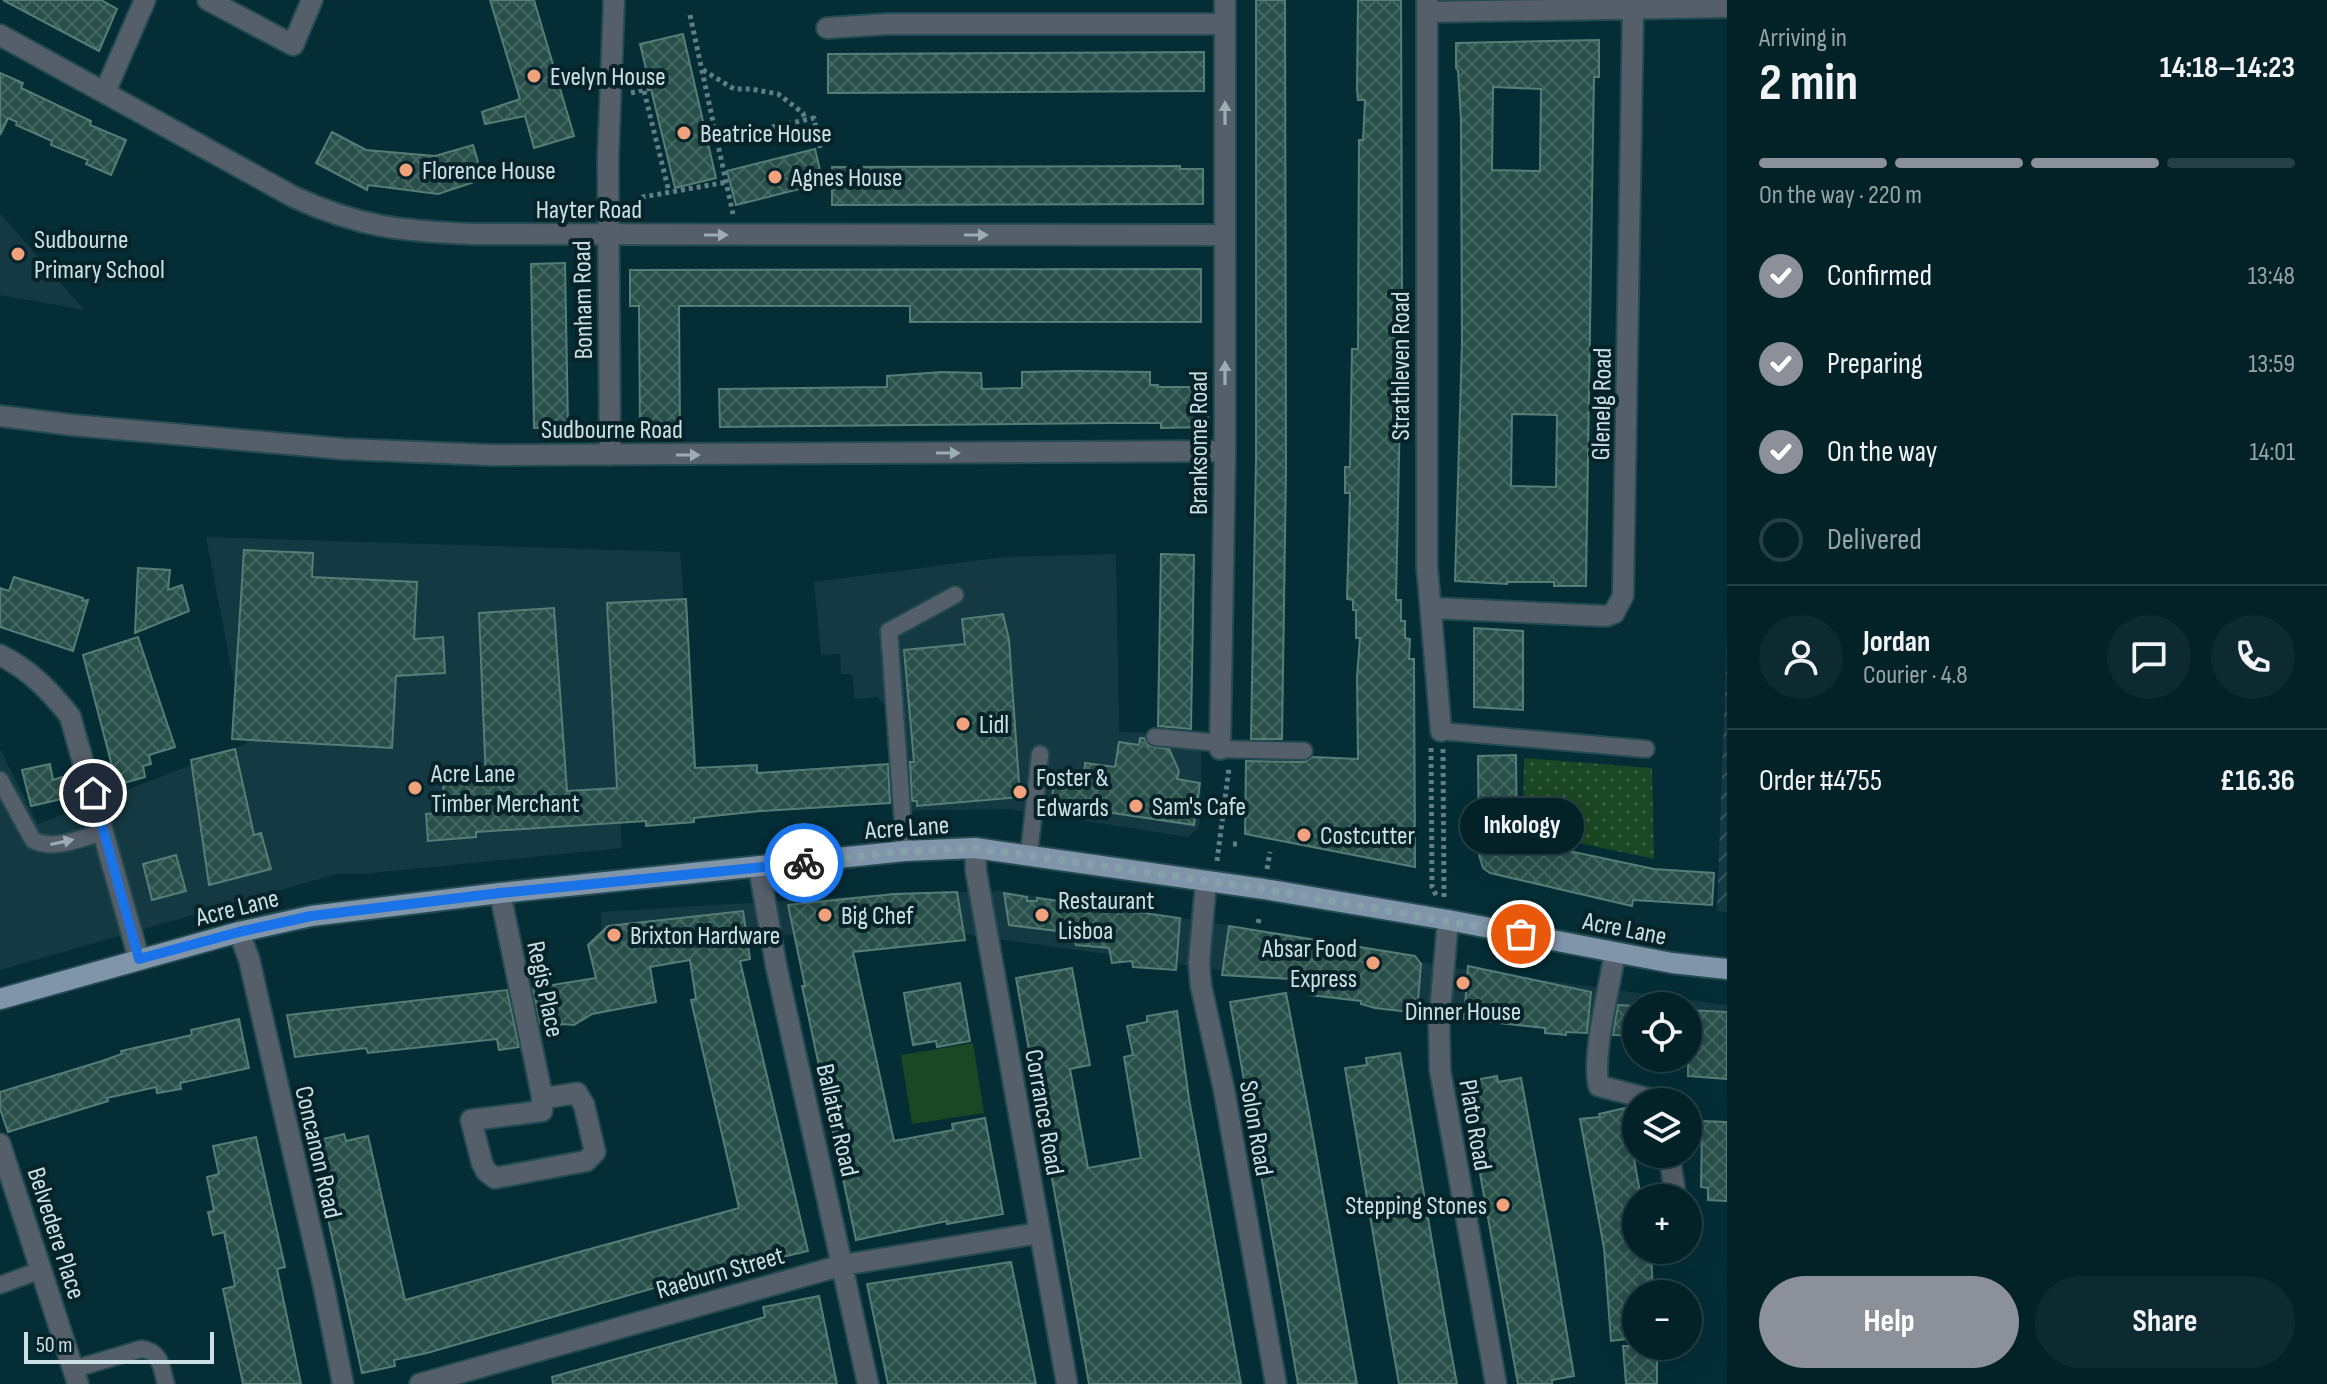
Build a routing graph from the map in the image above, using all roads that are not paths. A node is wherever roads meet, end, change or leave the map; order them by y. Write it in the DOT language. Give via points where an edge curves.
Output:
graph roads {
  1 [pos="145,0"];
  2 [pos="208,0"];
  3 [pos="312,0"];
  4 [pos="614,0"];
  5 [pos="1225,0"];
  6 [pos="1427,6"];
  7 [pos="1727,7"];
  8 [pos="1633,10"];
  9 [pos="1225,24"];
  10 [pos="827,28"];
  11 [pos="0,35"];
  12 [pos="105,92"];
  13 [pos="607,235"];
  14 [pos="1225,235"];
  15 [pos="0,416"];
  16 [pos="1225,451"];
  17 [pos="610,455"];
  18 [pos="955,595"];
  19 [pos="1431,608"];
  20 [pos="0,655"];
  21 [pos="1441,731"];
  22 [pos="1155,737"];
  23 [pos="1220,746"];
  24 [pos="1646,749"];
  25 [pos="1304,751"];
  26 [pos="1040,754"];
  27 [pos="0,780"];
  28 [pos="103,832"];
  29 [pos="975,848"];
  30 [pos="905,851"];
  31 [pos="1029,854"];
  32 [pos="759,867"];
  33 [pos="1211,882"];
  34 [pos="500,893"];
  35 [pos="1448,920"];
  36 [pos="239,932"];
  37 [pos="1615,953"];
  38 [pos="139,959"];
  39 [pos="1727,968"];
  40 [pos="0,999"];
  41 [pos="1622,1092"];
  42 [pos="542,1096"];
  43 [pos="0,1144"];
  44 [pos="1039,1233"];
  45 [pos="843,1265"];
  46 [pos="41,1270"];
  47 [pos="0,1285"];
  48 [pos="76,1377"];
  49 [pos="166,1384"];
  50 [pos="343,1384"];
  51 [pos="420,1384"];
  52 [pos="868,1384"];
  53 [pos="1067,1384"];
  54 [pos="1276,1384"];
  55 [pos="1496,1384"];
  1 -- 12 [label="street"];
  2 -- 3 [label="street" via="293,45"];
  4 -- 13 [label="street, Bonham Road"];
  5 -- 9 [label="street, Branksome Road"];
  6 -- 8 [label="street"];
  6 -- 19 [label="street, Strathleven Road" via="1426,552"];
  7 -- 8 [label="street"];
  8 -- 19 [label="street, Glenelg Road" via="1623,596 1614,613 1606,616"];
  9 -- 10 [label="street"];
  14 -- 9 [label="street, Branksome Road, one-way"];
  11 -- 12 [label="street, Hayter Road"];
  12 -- 13 [label="street, Hayter Road" via="294,197 364,224 423,232"];
  13 -- 14 [label="street, Hayter Road, one-way"];
  13 -- 17 [label="street, Bonham Road"];
  16 -- 14 [label="street, Branksome Road, one-way"];
  15 -- 17 [label="street, Sudbourne Road" via="344,449"];
  17 -- 16 [label="street, Sudbourne Road, one-way"];
  16 -- 23 [label="street, Branksome Road"];
  18 -- 30 [label="lane" via="889,631"];
  19 -- 21 [label="street, Strathleven Road"];
  20 -- 28 [label="street" via="45,685 70,716"];
  21 -- 24 [label="lane"];
  22 -- 23 [label="lane"];
  23 -- 25 [label="lane"];
  26 -- 31 [label="lane"];
  27 -- 28 [label="lane, one-way" via="33,840 42,845"];
  28 -- 38 [label="street"];
  29 -- 30 [label="main road, Acre Lane"];
  29 -- 31 [label="main road, Acre Lane"];
  29 -- 44 [label="street, Corrance Road"];
  30 -- 32 [label="main road, Acre Lane"];
  31 -- 33 [label="main road, Acre Lane"];
  32 -- 34 [label="main road, Acre Lane"];
  32 -- 45 [label="street, Ballater Road"];
  33 -- 35 [label="main road, Acre Lane"];
  33 -- 54 [label="street, Solon Road" via="1199,963 1201,986"];
  34 -- 36 [label="main road, Acre Lane" via="311,916"];
  34 -- 42 [label="street, Regis Place"];
  35 -- 37 [label="main road, Acre Lane"];
  35 -- 55 [label="street, Plato Road" via="1440,1070"];
  36 -- 38 [label="main road, Acre Lane"];
  36 -- 50 [label="street, Concanon Road"];
  37 -- 39 [label="main road, Acre Lane"];
  37 -- 41 [label="street" via="1597,1078 1599,1086"];
  38 -- 40 [label="main road, Acre Lane"];
  42 -- 42 [label="street" via="577,1093 595,1152 586,1161 495,1178 482,1163 471,1120 542,1111"];
  43 -- 46 [label="street, Belvedere Place"];
  44 -- 45 [label="street, Raeburn Street"];
  44 -- 53 [label="street, Corrance Road"];
  45 -- 51 [label="street, Raeburn Street"];
  45 -- 52 [label="street, Ballater Road"];
  46 -- 47 [label="lane"];
  46 -- 48 [label="street, Belvedere Place"];
  48 -- 49 [label="lane" via="141,1349 158,1357"];
}
